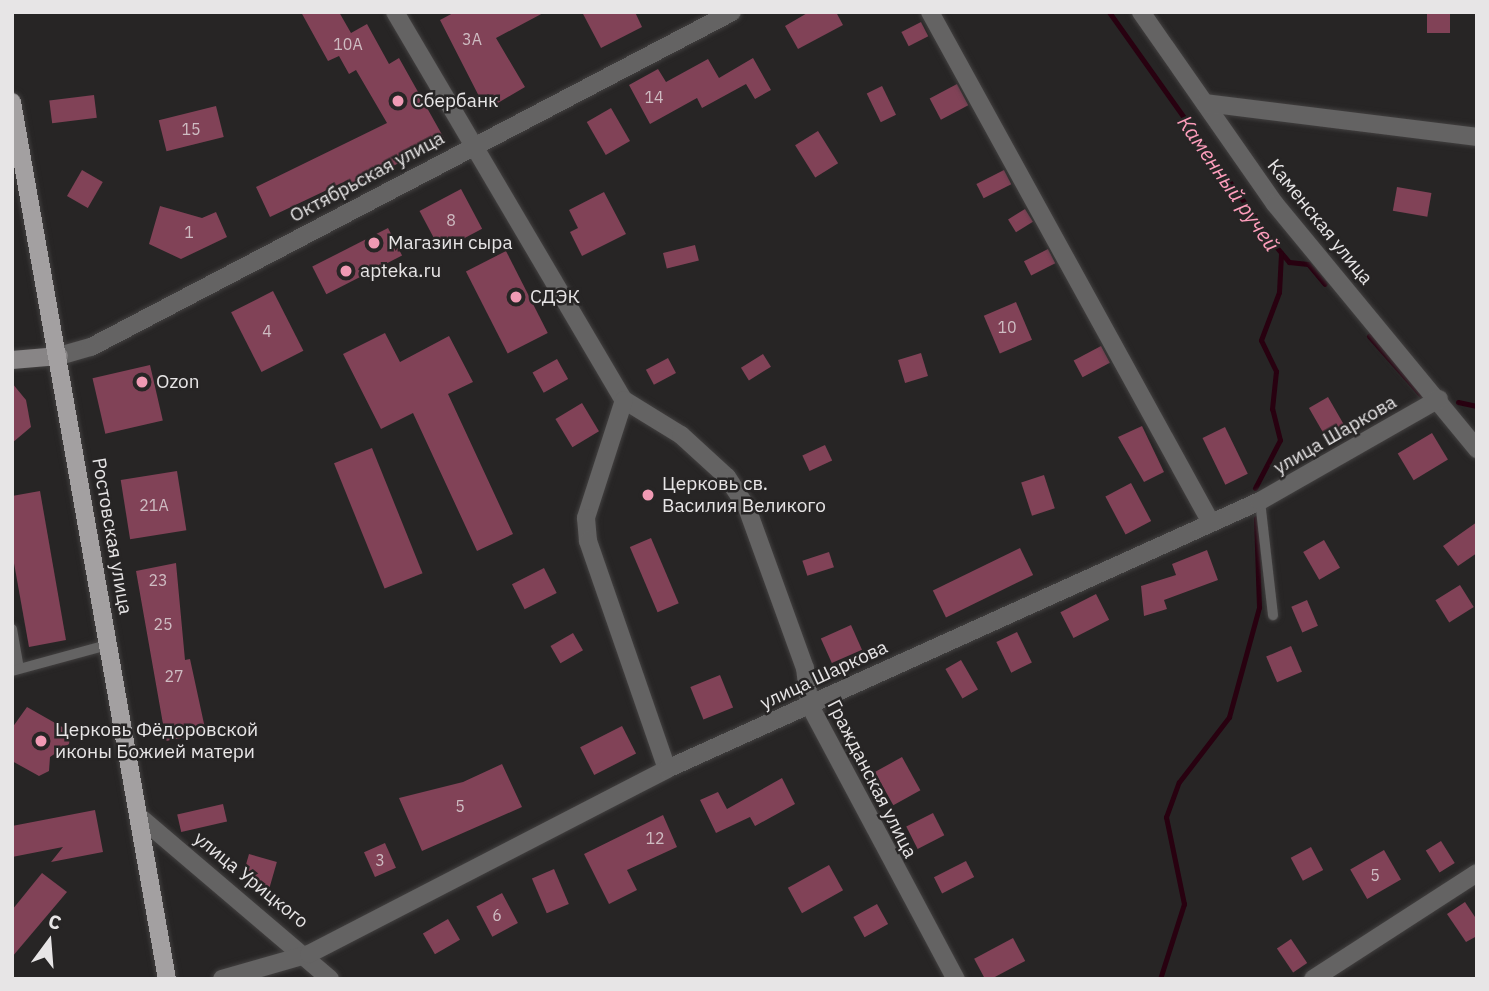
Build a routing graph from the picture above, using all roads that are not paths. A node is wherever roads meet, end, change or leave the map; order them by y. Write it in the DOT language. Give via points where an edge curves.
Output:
graph roads {
  1 [pos="395,12"];
  2 [pos="733,12"];
  3 [pos="930,12"];
  4 [pos="1141,12"];
  5 [pos="12,102"];
  6 [pos="1205,103"];
  7 [pos="1477,136"];
  8 [pos="472,145"];
  9 [pos="58,356"];
  10 [pos="12,360"];
  11 [pos="1439,399"];
  12 [pos="624,400"];
  13 [pos="1477,449"];
  14 [pos="1260,501"];
  15 [pos="1209,519"];
  16 [pos="1273,615"];
  17 [pos="12,629"];
  18 [pos="111,644"];
  19 [pos="16,669"];
  20 [pos="810,706"];
  21 [pos="667,769"];
  22 [pos="141,818"];
  23 [pos="1477,873"];
  24 [pos="309,954"];
  25 [pos="167,979"];
  26 [pos="222,979"];
  27 [pos="330,979"];
  28 [pos="956,979"];
  29 [pos="1313,979"];
  1 -- 8 [label="street, Гражданская улица"];
  2 -- 8 [label="street, Октябрьская улица"];
  3 -- 15 [label="street"];
  4 -- 6 [label="street, Каменская улица"];
  5 -- 9 [label="main road, Ростовская улица"];
  6 -- 7 [label="street"];
  6 -- 11 [label="street, Каменская улица" via="1275,204"];
  8 -- 9 [label="street, Октябрьская улица" via="91,347"];
  8 -- 12 [label="street, Гражданская улица"];
  9 -- 10 [label="main road"];
  9 -- 18 [label="main road, Ростовская улица"];
  11 -- 13 [label="street, Каменская улица"];
  11 -- 14 [label="street, улица Шаркова"];
  12 -- 20 [label="street, Гражданская улица" via="681,435 727,477 747,508 805,668"];
  12 -- 21 [label="street" via="586,518 588,541"];
  14 -- 15 [label="street, улица Шаркова"];
  14 -- 16 [label="lane"];
  15 -- 20 [label="street, улица Шаркова"];
  17 -- 19 [label="lane"];
  18 -- 19 [label="lane"];
  18 -- 22 [label="main road, Ростовская улица"];
  20 -- 21 [label="street, улица Шаркова"];
  20 -- 28 [label="street, Гражданская улица"];
  21 -- 24 [label="street, улица Шаркова"];
  22 -- 24 [label="street, улица Урицкого"];
  22 -- 25 [label="main road, Ростовская улица"];
  23 -- 29 [label="street"];
  24 -- 26 [label="street, улица Шаркова"];
  24 -- 27 [label="street, улица Урицкого"];
}
